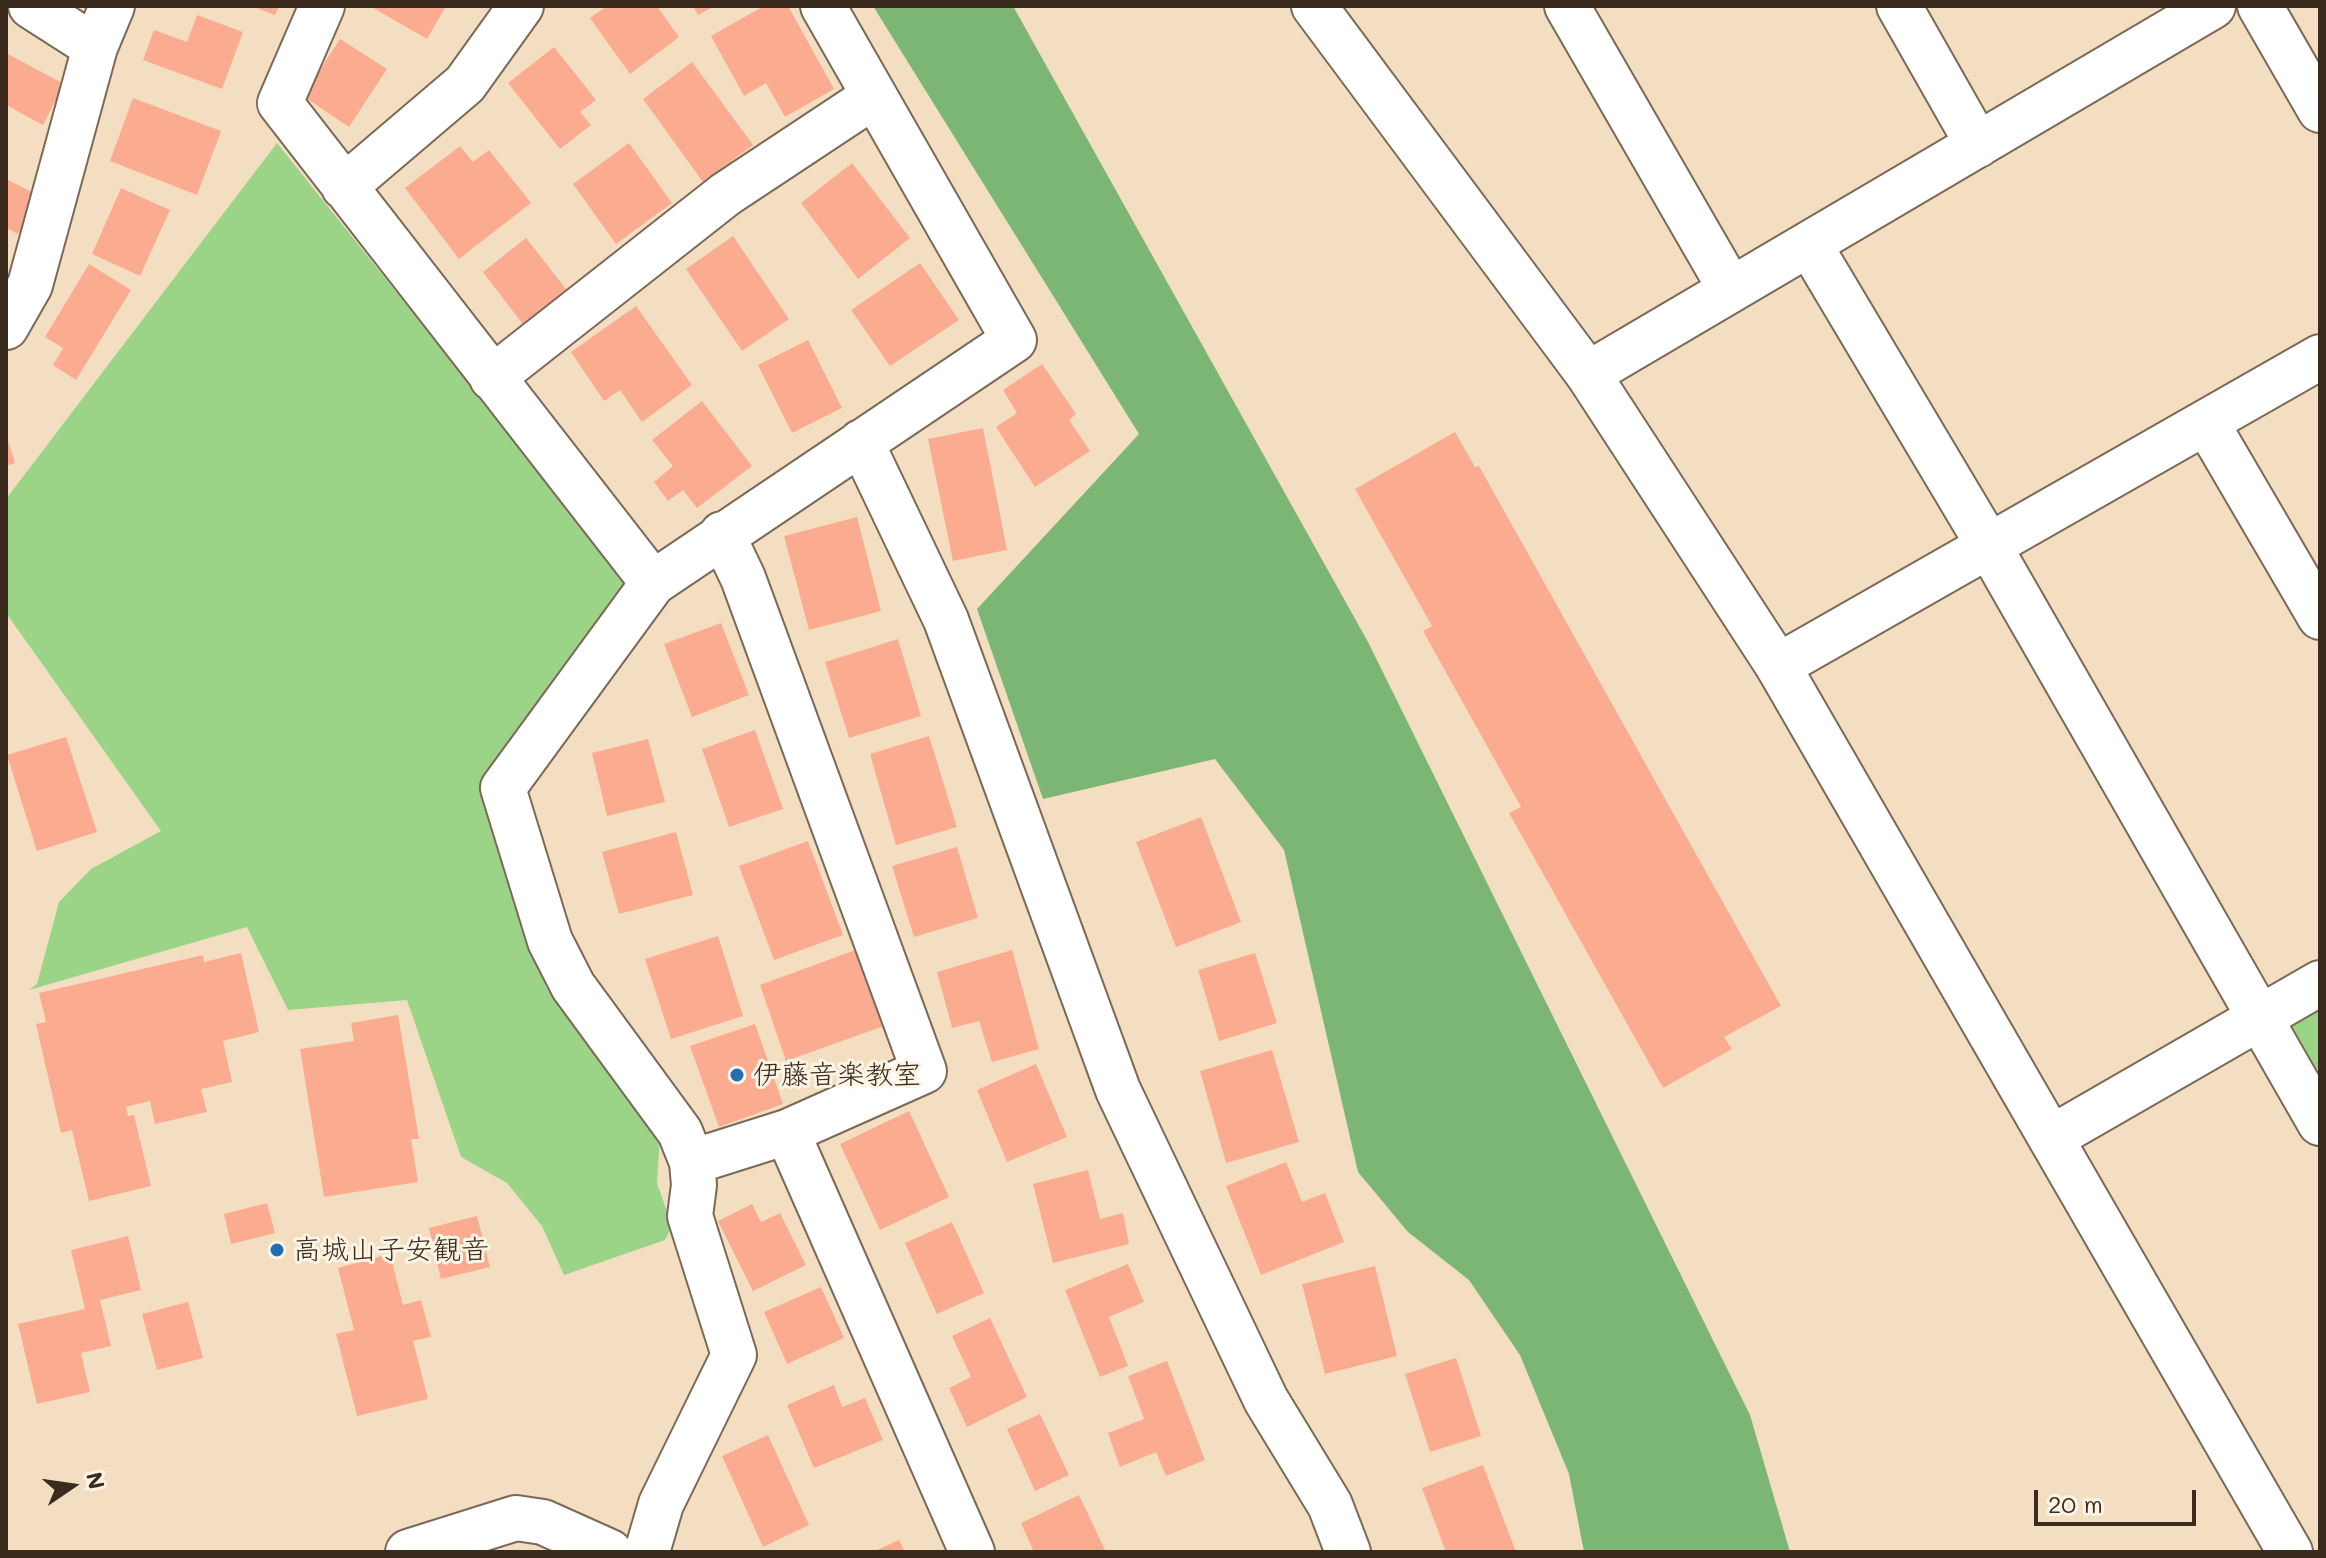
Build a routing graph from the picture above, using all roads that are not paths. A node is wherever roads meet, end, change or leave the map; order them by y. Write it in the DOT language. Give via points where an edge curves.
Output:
graph roads {
  1 [pos="31,6"];
  2 [pos="112,6"];
  3 [pos="322,6"];
  4 [pos="521,6"];
  5 [pos="823,6"];
  6 [pos="1314,6"];
  7 [pos="1567,6"];
  8 [pos="1899,6"];
  9 [pos="2213,6"];
  10 [pos="2260,6"];
  11 [pos="95,47"];
  12 [pos="874,96"];
  13 [pos="2320,110"];
  14 [pos="1978,145"];
  15 [pos="344,187"];
  16 [pos="1809,244"];
  17 [pos="1731,290"];
  18 [pos="6,327"];
  19 [pos="2320,357"];
  20 [pos="1588,374"];
  21 [pos="492,378"];
  22 [pos="2206,422"];
  23 [pos="861,442"];
  24 [pos="722,534"];
  25 [pos="1989,546"];
  26 [pos="653,583"];
  27 [pos="2320,617"];
  28 [pos="1778,666"];
  29 [pos="2320,983"];
  30 [pos="2259,1018"];
  31 [pos="2320,1123"];
  32 [pos="787,1132"];
  33 [pos="2051,1138"];
  34 [pos="692,1162"];
  35 [pos="408,1552"];
  36 [pos="610,1552"];
  37 [pos="647,1552"];
  38 [pos="972,1552"];
  39 [pos="1348,1552"];
  40 [pos="2290,1552"];
  1 -- 11 [label="street"];
  2 -- 11 [label="street"];
  3 -- 15 [label="street" via="280,103"];
  4 -- 15 [label="street" via="465,84"];
  5 -- 12 [label="street"];
  6 -- 20 [label="street"];
  7 -- 17 [label="street"];
  8 -- 14 [label="street"];
  9 -- 14 [label="street"];
  10 -- 13 [label="street"];
  11 -- 18 [label="street" via="30,285"];
  12 -- 21 [label="street" via="726,194"];
  12 -- 23 [label="street" via="1014,340"];
  14 -- 16 [label="street"];
  15 -- 21 [label="street"];
  16 -- 17 [label="street"];
  16 -- 25 [label="street"];
  17 -- 20 [label="street"];
  19 -- 22 [label="street"];
  20 -- 28 [label="street"];
  21 -- 26 [label="street"];
  22 -- 25 [label="street"];
  22 -- 27 [label="street"];
  23 -- 24 [label="street"];
  23 -- 39 [label="street" via="946,620 1118,1090 1266,1400 1330,1505"];
  24 -- 26 [label="street"];
  24 -- 32 [label="street" via="743,578 924,1071"];
  25 -- 28 [label="street"];
  25 -- 30 [label="street"];
  26 -- 34 [label="street" via="503,788 550,941 573,986 680,1132"];
  28 -- 33 [label="street"];
  29 -- 30 [label="street"];
  30 -- 31 [label="street"];
  30 -- 33 [label="street"];
  32 -- 34 [label="street"];
  32 -- 38 [label="street"];
  33 -- 40 [label="street"];
  34 -- 37 [label="street" via="690,1216 734,1355 661,1504"];
  35 -- 36 [label="street" via="516,1518 543,1522"];
}
